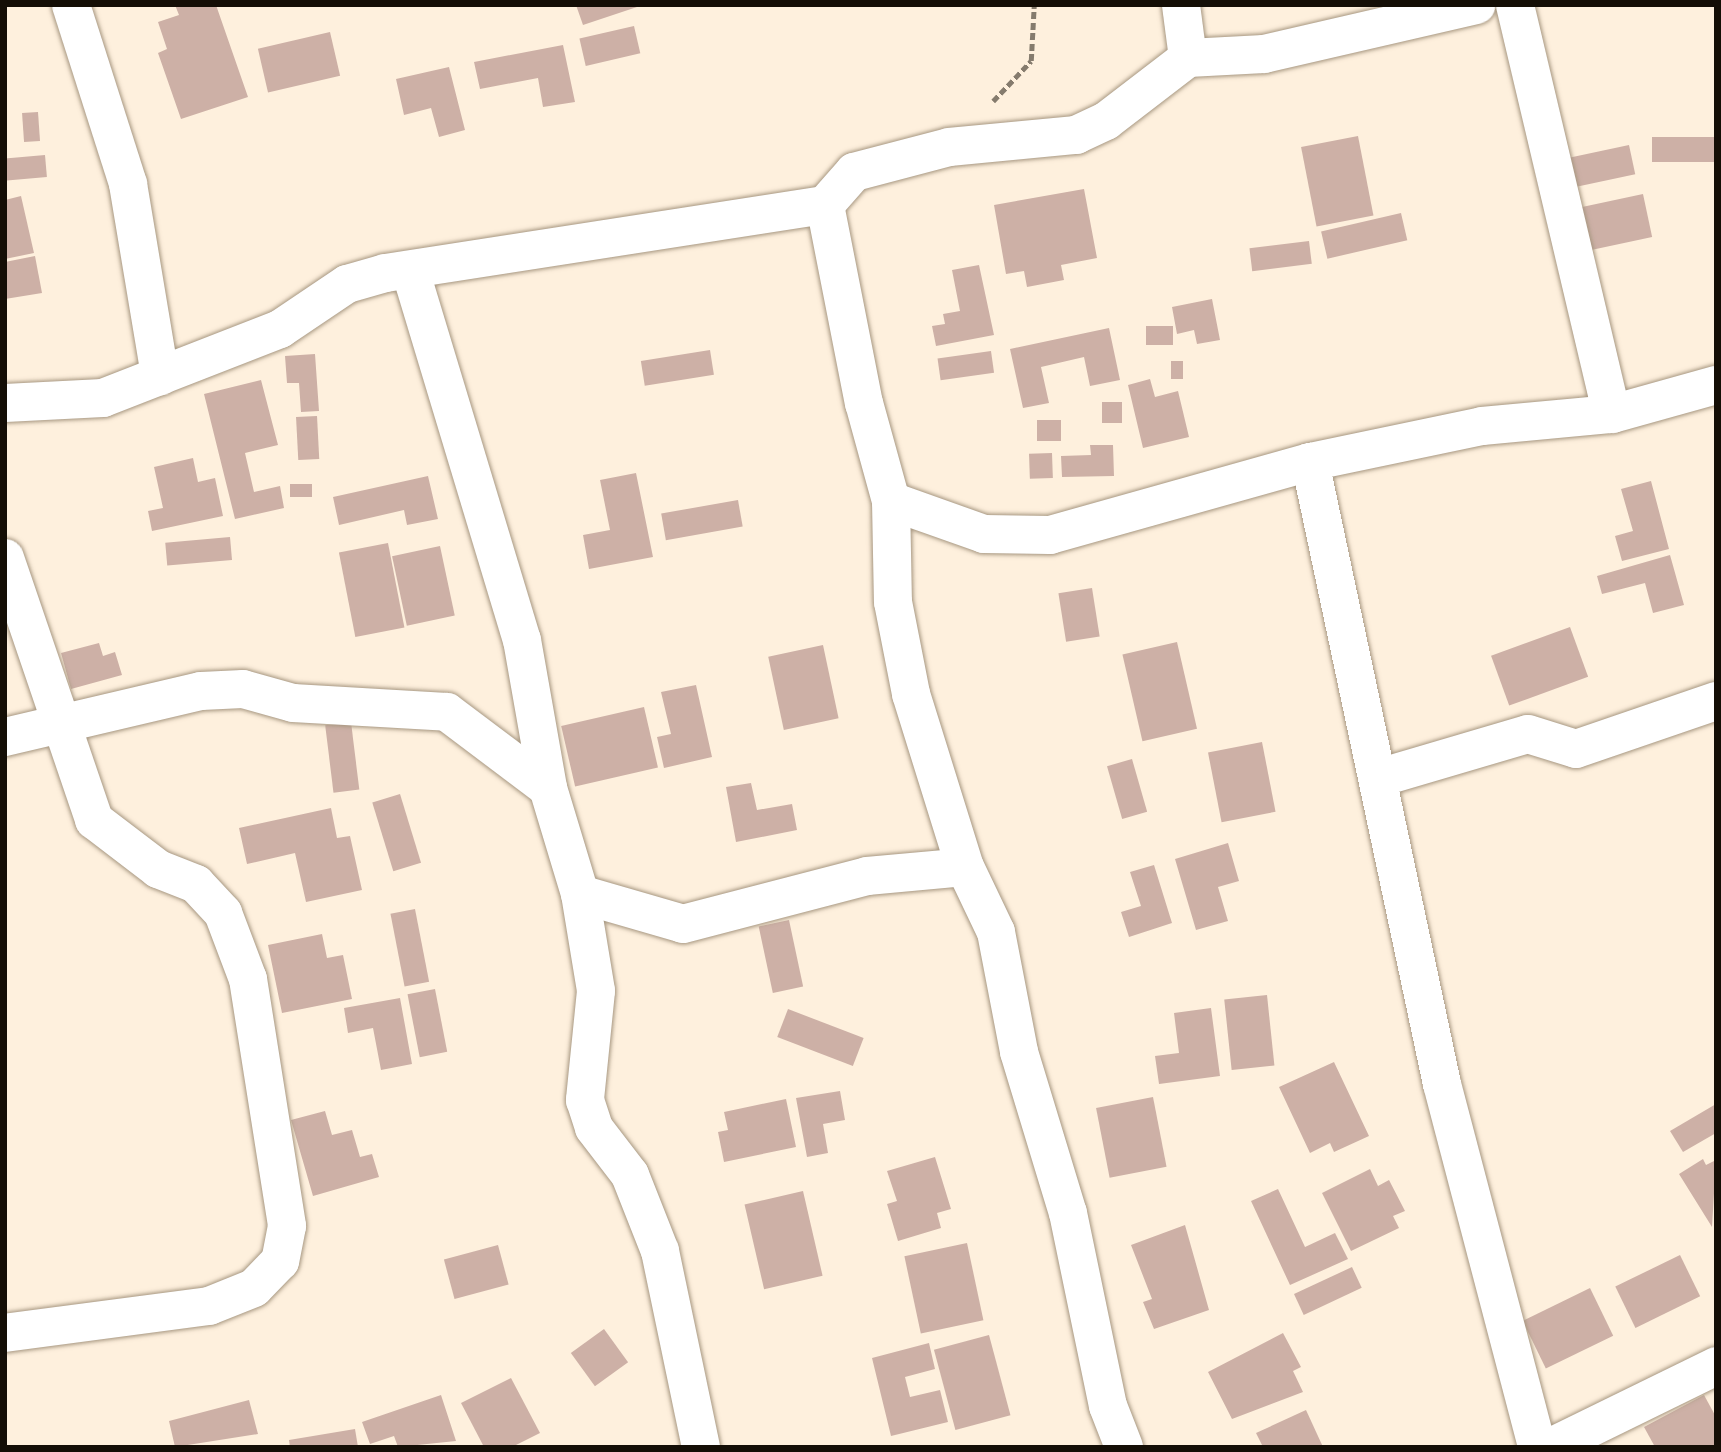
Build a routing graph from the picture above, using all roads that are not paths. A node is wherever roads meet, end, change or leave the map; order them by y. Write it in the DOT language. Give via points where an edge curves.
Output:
graph roads {
  1 [pos="71,5"];
  2 [pos="1181,5"];
  3 [pos="1476,5"];
  4 [pos="1515,5"];
  5 [pos="1188,58"];
  6 [pos="824,205"];
  7 [pos="411,273"];
  8 [pos="160,376"];
  9 [pos="1716,385"];
  10 [pos="5,403"];
  11 [pos="1612,414"];
  12 [pos="1311,462"];
  13 [pos="891,501"];
  14 [pos="5,558"];
  15 [pos="1716,701"];
  16 [pos="64,719"];
  17 [pos="5,737"];
  18 [pos="1382,777"];
  19 [pos="548,788"];
  20 [pos="965,867"];
  21 [pos="580,894"];
  22 [pos="5,1333"];
  23 [pos="1716,1366"];
  24 [pos="701,1447"];
  25 [pos="1124,1447"];
  26 [pos="1538,1447"];
  27 [pos="1551,1447"];
  1 -- 8 [label="street" via="128,184"];
  2 -- 5 [label="street"];
  3 -- 5 [label="street" via="1264,54"];
  4 -- 11 [label="street"];
  5 -- 6 [label="street" via="1106,121 1076,135 949,147 854,172"];
  6 -- 7 [label="street"];
  6 -- 13 [label="street" via="864,403"];
  7 -- 8 [label="street" via="347,284 280,329"];
  7 -- 19 [label="street" via="522,640"];
  8 -- 10 [label="street" via="103,398"];
  9 -- 11 [label="street"];
  11 -- 12 [label="street" via="1482,426"];
  12 -- 13 [label="street" via="1050,535 984,534"];
  12 -- 18 [label="street"];
  13 -- 20 [label="street" via="893,602 906,668"];
  14 -- 16 [label="street"];
  15 -- 18 [label="street" via="1576,749 1528,734"];
  16 -- 17 [label="street"];
  16 -- 19 [label="street" via="201,691 243,689 293,703 447,712"];
  16 -- 22 [label="street" via="74,773 94,820 158,869 196,884 222,913 253,1003 288,1226 279,1261 243,1293 209,1306"];
  18 -- 26 [label="street" via="1442,1084"];
  19 -- 21 [label="street"];
  20 -- 21 [label="street" via="867,876 683,924"];
  20 -- 25 [label="street" via="996,932 1019,1052 1068,1213 1108,1406"];
  21 -- 24 [label="street" via="596,991 584,1100 594,1128 630,1175 660,1251"];
  23 -- 27 [label="street"];
}
